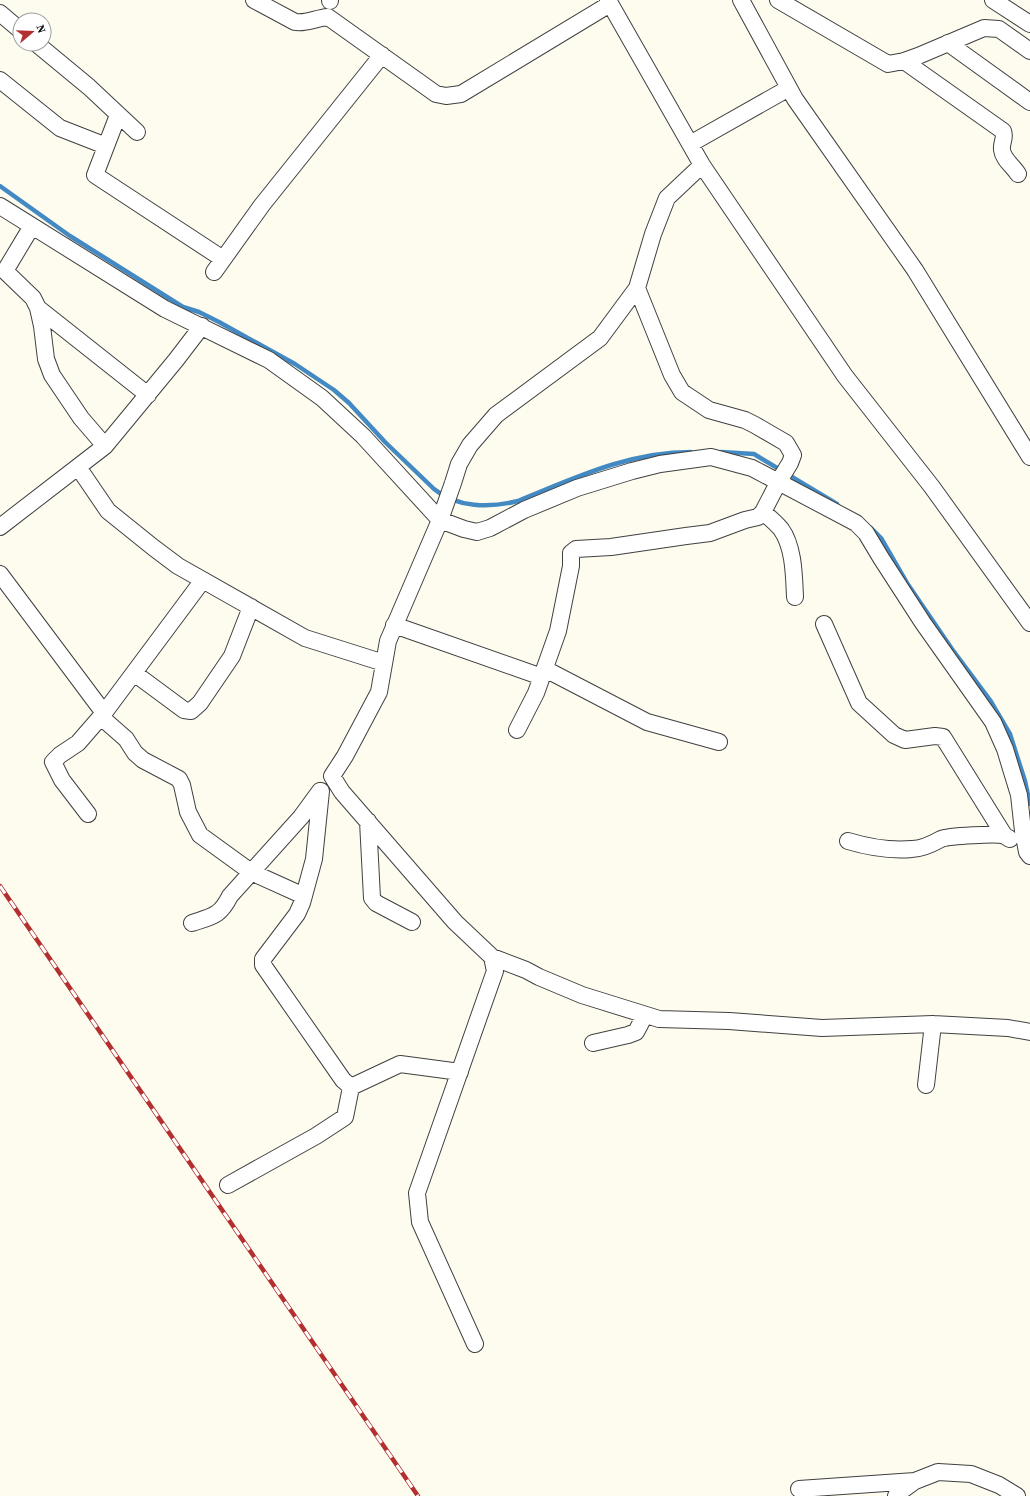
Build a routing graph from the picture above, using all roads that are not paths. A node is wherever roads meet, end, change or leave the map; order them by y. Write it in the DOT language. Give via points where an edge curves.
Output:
graph roads {
  1 [pos="254,0"];
  2 [pos="741,0"];
  3 [pos="778,0"];
  4 [pos="993,0"];
  5 [pos="609,2"];
  6 [pos="0,14"];
  7 [pos="12,24"];
  8 [pos="1030,24"];
  9 [pos="948,44"];
  10 [pos="47,52"];
  11 [pos="1030,52"];
  12 [pos="382,55"];
  13 [pos="904,61"];
  14 [pos="0,80"];
  15 [pos="789,88"];
  16 [pos="1030,102"];
  17 [pos="118,115"];
  18 [pos="137,132"];
  19 [pos="690,144"];
  20 [pos="106,146"];
  21 [pos="702,165"];
  22 [pos="1018,174"];
  23 [pos="0,206"];
  24 [pos="32,226"];
  25 [pos="223,259"];
  26 [pos="214,272"];
  27 [pos="637,288"];
  28 [pos="38,308"];
  29 [pos="202,326"];
  30 [pos="148,395"];
  31 [pos="105,446"];
  32 [pos="1030,457"];
  33 [pos="78,467"];
  34 [pos="780,479"];
  35 [pos="763,512"];
  36 [pos="442,514"];
  37 [pos="0,527"];
  38 [pos="0,574"];
  39 [pos="203,580"];
  40 [pos="795,597"];
  41 [pos="251,607"];
  42 [pos="1030,623"];
  43 [pos="824,624"];
  44 [pos="394,625"];
  45 [pos="384,663"];
  46 [pos="134,673"];
  47 [pos="543,673"];
  48 [pos="102,715"];
  49 [pos="517,730"];
  50 [pos="719,742"];
  51 [pos="332,776"];
  52 [pos="321,791"];
  53 [pos="88,814"];
  54 [pos="368,821"];
  55 [pos="1004,836"];
  56 [pos="848,841"];
  57 [pos="1029,854"];
  58 [pos="251,872"];
  59 [pos="304,896"];
  60 [pos="412,922"];
  61 [pos="192,923"];
  62 [pos="492,957"];
  63 [pos="645,1015"];
  64 [pos="933,1024"];
  65 [pos="1030,1032"];
  66 [pos="593,1043"];
  67 [pos="460,1072"];
  68 [pos="926,1085"];
  69 [pos="351,1087"];
  70 [pos="228,1185"];
  71 [pos="475,1344"];
  72 [pos="915,1481"];
  73 [pos="799,1489"];
  74 [pos="896,1496"];
  75 [pos="1017,1496"];
  1 -- 12 [label="street" via="295,22 302,23 328,17"];
  2 -- 15 [label="street"];
  3 -- 13 [label="street" via="888,64"];
  4 -- 8 [label="street"];
  5 -- 12 [label="street" via="461,94 453,96 436,94"];
  5 -- 19 [label="street"];
  6 -- 7 [label="street"];
  9 -- 11 [label="street" via="984,28 999,29"];
  9 -- 13 [label="street"];
  9 -- 16 [label="street"];
  10 -- 17 [label="street"];
  12 -- 25 [label="street" via="262,205"];
  13 -- 22 [label="street" via="1003,131 1005,136 1002,149 1005,158"];
  14 -- 20 [label="street" via="60,128"];
  15 -- 19 [label="street"];
  15 -- 32 [label="street" via="915,270"];
  17 -- 18 [label="street"];
  17 -- 20 [label="street"];
  19 -- 21 [label="street"];
  20 -- 25 [label="street" via="95,175"];
  21 -- 27 [label="street" via="667,198"];
  21 -- 42 [label="street" via="845,376 932,488"];
  23 -- 24 [label="street"];
  24 -- 28 [label="street" via="5,272 33,298"];
  24 -- 29 [label="street" via="165,309"];
  25 -- 26 [label="street"];
  27 -- 34 [label="street" via="672,376 682,392 709,410 745,420 786,443 793,455"];
  27 -- 36 [label="street" via="600,338 496,415 470,445 459,464"];
  28 -- 30 [label="street"];
  28 -- 31 [label="street" via="46,359 52,375 81,418"];
  29 -- 30 [label="street"];
  29 -- 36 [label="street" via="269,360 322,398"];
  30 -- 31 [label="street"];
  31 -- 33 [label="street"];
  33 -- 37 [label="street"];
  33 -- 39 [label="street" via="108,510 178,566"];
  34 -- 35 [label="street"];
  34 -- 36 [label="street" via="752,468 711,458 693,459 660,464 577,488 477,532 464,529"];
  34 -- 57 [label="street" via="856,523 866,533 923,623 993,722 1005,749 1019,795 1023,831"];
  35 -- 40 [label="street" via="781,530 787,542 794,570"];
  35 -- 47 [label="street" via="758,517 710,533 611,547 576,549 571,553 571,566 559,624"];
  36 -- 44 [label="street"];
  38 -- 48 [label="street"];
  39 -- 41 [label="street"];
  39 -- 46 [label="street"];
  41 -- 45 [label="street" via="305,638"];
  41 -- 46 [label="street" via="232,656 200,704 191,711 184,710"];
  43 -- 55 [label="street" via="859,703 894,735 905,740 943,737"];
  44 -- 45 [label="street"];
  44 -- 47 [label="street"];
  45 -- 51 [label="street" via="380,692"];
  46 -- 48 [label="street"];
  47 -- 49 [label="street"];
  47 -- 50 [label="street" via="647,722"];
  48 -- 53 [label="street" via="78,743 53,762 62,780"];
  48 -- 58 [label="street" via="126,739 135,753 179,778 188,812 200,835"];
  51 -- 52 [label="street"];
  51 -- 54 [label="street" via="342,792"];
  52 -- 58 [label="street"];
  52 -- 59 [label="street" via="314,859"];
  54 -- 60 [label="street" via="372,898 376,903"];
  54 -- 62 [label="street" via="455,922"];
  55 -- 56 [label="street" via="989,834 941,839 936,843 912,849 871,847"];
  55 -- 57 [label="street"];
  58 -- 59 [label="street"];
  58 -- 61 [label="street" via="214,916"];
  59 -- 69 [label="street" via="297,914 263,959 263,965 343,1080"];
  62 -- 63 [label="street" via="582,995"];
  62 -- 67 [label="street" via="495,971"];
  63 -- 64 [label="street" via="660,1020 729,1021 822,1028"];
  63 -- 66 [label="street" via="636,1032"];
  64 -- 65 [label="street" via="1002,1027"];
  64 -- 68 [label="street"];
  67 -- 69 [label="street" via="400,1064"];
  67 -- 71 [label="street" via="417,1193 420,1222"];
  69 -- 70 [label="street" via="345,1117"];
  72 -- 73 [label="street"];
  72 -- 74 [label="street"];
  72 -- 75 [label="street" via="938,1472 970,1474"];
}
